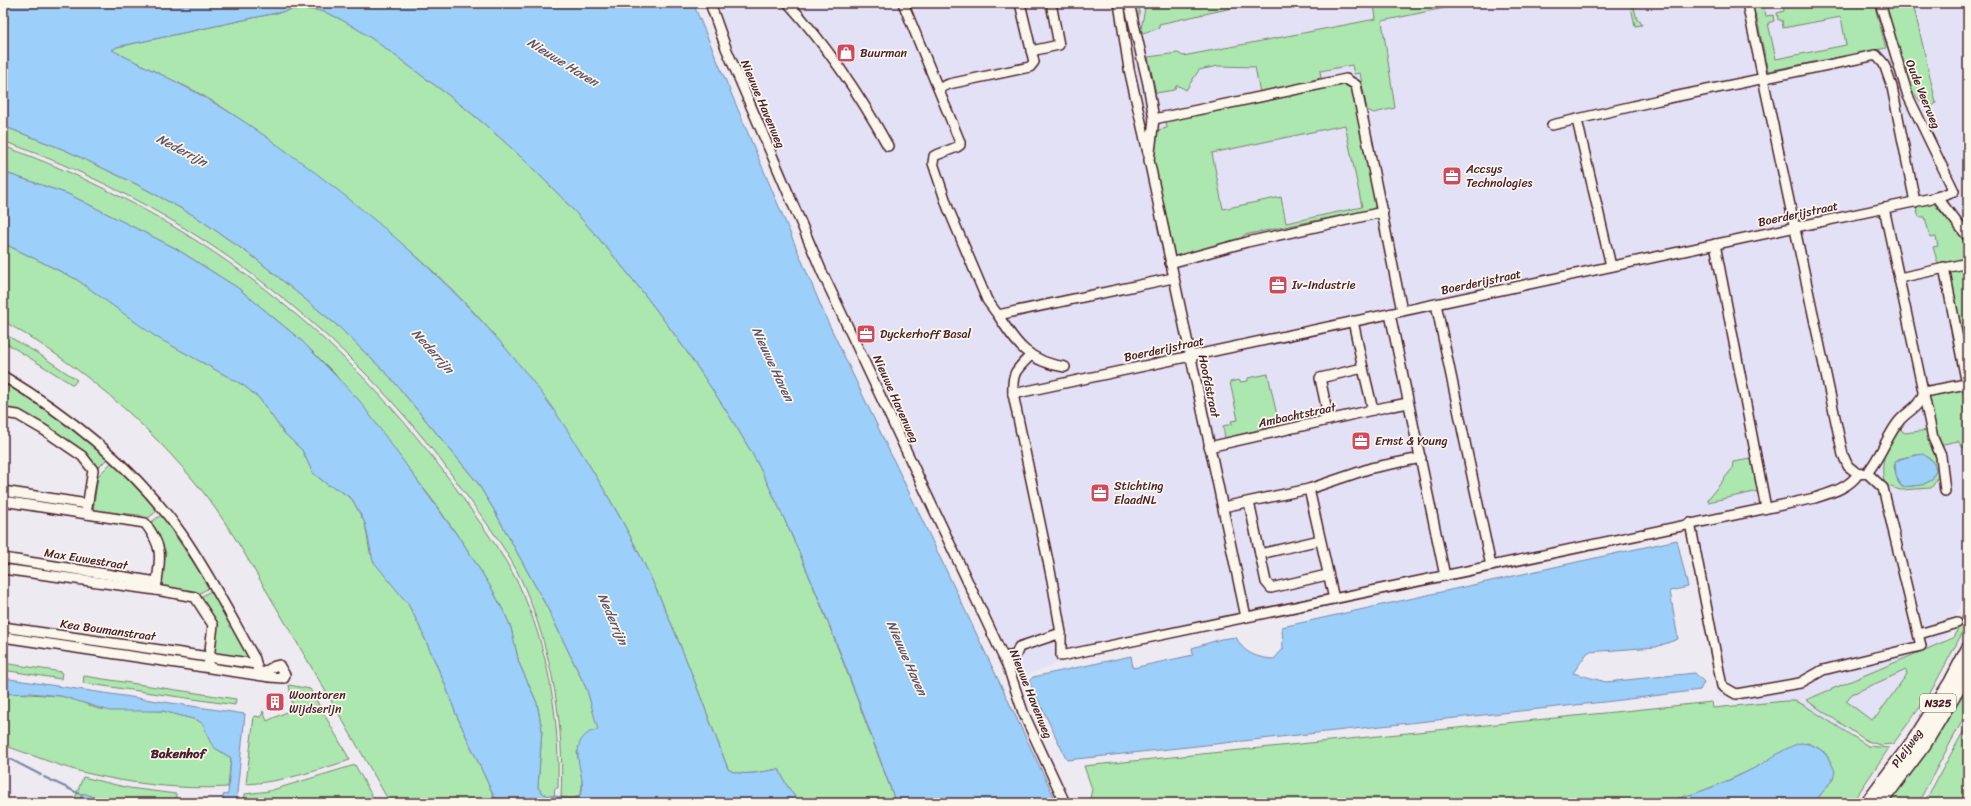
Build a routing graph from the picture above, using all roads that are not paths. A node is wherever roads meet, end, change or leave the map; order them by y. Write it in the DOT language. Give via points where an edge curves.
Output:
graph roads {
  1 [pos="710,3"];
  2 [pos="788,3"];
  3 [pos="903,3"];
  4 [pos="1020,3"];
  5 [pos="1051,3"];
  6 [pos="1119,3"];
  7 [pos="1129,3"];
  8 [pos="1747,3"];
  9 [pos="1880,3"];
  10 [pos="1138,46"];
  11 [pos="1127,49"];
  12 [pos="1031,51"];
  13 [pos="1762,79"];
  14 [pos="940,88"];
  15 [pos="1154,119"];
  16 [pos="1577,120"];
  17 [pos="1552,125"];
  18 [pos="888,146"];
  19 [pos="1149,160"];
  20 [pos="1954,191"];
  21 [pos="1937,197"];
  22 [pos="1915,202"];
  23 [pos="1884,208"];
  24 [pos="1383,212"];
  25 [pos="1794,227"];
  26 [pos="1968,237"];
  27 [pos="1715,244"];
  28 [pos="1170,263"];
  29 [pos="1968,263"];
  30 [pos="1611,266"];
  31 [pos="1944,267"];
  32 [pos="1173,278"];
  33 [pos="1899,278"];
  34 [pos="1436,304"];
  35 [pos="1402,311"];
  36 [pos="1390,314"];
  37 [pos="998,315"];
  38 [pos="1354,322"];
  39 [pos="1030,356"];
  40 [pos="1191,356"];
  41 [pos="1065,367"];
  42 [pos="1364,368"];
  43 [pos="3,376"];
  44 [pos="1967,387"];
  45 [pos="1924,392"];
  46 [pos="1013,394"];
  47 [pos="1408,403"];
  48 [pos="1373,410"];
  49 [pos="3,412"];
  50 [pos="1329,420"];
  51 [pos="1209,447"];
  52 [pos="1421,458"];
  53 [pos="1862,473"];
  54 [pos="1309,489"];
  55 [pos="3,491"];
  56 [pos="1944,491"];
  57 [pos="3,500"];
  58 [pos="1249,502"];
  59 [pos="88,504"];
  60 [pos="1223,507"];
  61 [pos="1766,508"];
  62 [pos="86,514"];
  63 [pos="1690,523"];
  64 [pos="1320,540"];
  65 [pos="1260,554"];
  66 [pos="3,558"];
  67 [pos="1491,566"];
  68 [pos="3,569"];
  69 [pos="1328,575"];
  70 [pos="1445,576"];
  71 [pos="156,586"];
  72 [pos="1334,599"];
  73 [pos="1246,617"];
  74 [pos="1957,623"];
  75 [pos="3,627"];
  76 [pos="1061,634"];
  77 [pos="1919,634"];
  78 [pos="3,637"];
  79 [pos="1968,649"];
  80 [pos="209,657"];
  81 [pos="1004,657"];
  82 [pos="256,664"];
  83 [pos="208,667"];
  84 [pos="1968,671"];
  85 [pos="1065,803"];
  86 [pos="1867,803"];
  87 [pos="1880,803"];
  1 -- 81 [label="street, Nieuwe Havenweg" via="726,48 822,272"];
  2 -- 18 [label="street" via="835,61"];
  3 -- 14 [label="street"];
  4 -- 12 [label="street"];
  5 -- 12 [label="street" via="1059,45"];
  6 -- 11 [label="street, Hoofdstraat"];
  7 -- 10 [label="street, Hoofdstraat"];
  8 -- 13 [label="street"];
  9 -- 20 [label="street, Oude Veerweg" via="1908,96"];
  10 -- 11 [label="street"];
  10 -- 15 [label="street, Hoofdstraat"];
  11 -- 19 [label="street, Hoofdstraat"];
  12 -- 14 [label="street" via="1034,62 1030,67"];
  13 -- 16 [label="street"];
  13 -- 22 [label="street" via="1876,55 1884,64 1892,87"];
  13 -- 25 [label="street"];
  14 -- 37 [label="street" via="960,145 934,156 933,163 954,222 987,300"];
  15 -- 19 [label="street, Hoofdstraat"];
  15 -- 24 [label="street" via="1346,79 1356,85"];
  16 -- 17 [label="street"];
  16 -- 30 [label="street"];
  19 -- 28 [label="street, Hoofdstraat"];
  20 -- 21 [label="street, Boerderijstraat"];
  21 -- 22 [label="street, Boerderijstraat"];
  21 -- 26 [label="street"];
  22 -- 23 [label="street, Boerderijstraat"];
  23 -- 25 [label="street, Boerderijstraat"];
  23 -- 33 [label="street"];
  24 -- 28 [label="street" via="1247,242"];
  24 -- 35 [label="street"];
  25 -- 27 [label="street, Boerderijstraat"];
  25 -- 53 [label="street" via="1843,456 1848,466"];
  27 -- 30 [label="street, Boerderijstraat"];
  27 -- 61 [label="street"];
  28 -- 32 [label="street, Hoofdstraat"];
  29 -- 31 [label="street"];
  30 -- 34 [label="street, Boerderijstraat"];
  31 -- 33 [label="street"];
  31 -- 44 [label="street"];
  32 -- 37 [label="street"];
  32 -- 40 [label="street, Hoofdstraat"];
  33 -- 45 [label="street"];
  34 -- 35 [label="street, Boerderijstraat"];
  34 -- 67 [label="street"];
  35 -- 36 [label="street, Boerderijstraat"];
  36 -- 38 [label="street, Boerderijstraat"];
  36 -- 47 [label="street"];
  37 -- 39 [label="street" via="1015,342"];
  38 -- 40 [label="street, Boerderijstraat"];
  38 -- 42 [label="street"];
  39 -- 41 [label="street" via="1052,366"];
  39 -- 46 [label="street" via="1015,371 1012,378"];
  40 -- 46 [label="street, Boerderijstraat"];
  40 -- 51 [label="street, Hoofdstraat"];
  42 -- 48 [label="street"];
  42 -- 50 [label="street" via="1320,378"];
  43 -- 82 [label="street" via="56,409 103,447 150,494 201,564"];
  44 -- 45 [label="street"];
  45 -- 53 [label="street" via="1919,405 1900,420 1875,463"];
  45 -- 56 [label="street" via="1933,438 1941,456"];
  46 -- 76 [label="street"];
  47 -- 48 [label="street, Ambachtstraat"];
  47 -- 52 [label="street"];
  48 -- 50 [label="street, Ambachtstraat"];
  49 -- 59 [label="street" via="18,415 82,456 93,470"];
  50 -- 51 [label="street, Ambachtstraat"];
  51 -- 60 [label="street, Hoofdstraat"];
  52 -- 54 [label="street" via="1371,468"];
  52 -- 70 [label="street"];
  53 -- 61 [label="street" via="1835,491 1815,498"];
  53 -- 77 [label="street" via="1882,488"];
  54 -- 58 [label="street"];
  54 -- 64 [label="street"];
  55 -- 59 [label="street"];
  57 -- 62 [label="street"];
  58 -- 60 [label="street"];
  58 -- 65 [label="street"];
  59 -- 62 [label="street"];
  60 -- 73 [label="street, Hoofdstraat"];
  61 -- 63 [label="street"];
  62 -- 71 [label="street" via="145,523 161,554"];
  63 -- 67 [label="street"];
  63 -- 77 [label="street" via="1722,686 1736,694 1800,683 1823,670 1921,646"];
  64 -- 65 [label="street"];
  64 -- 69 [label="street"];
  65 -- 69 [label="street" via="1266,582 1272,588"];
  66 -- 71 [label="street, Max Euwestraat"];
  67 -- 70 [label="street"];
  68 -- 71 [label="street, Max Euwestraat"];
  69 -- 72 [label="street"];
  70 -- 72 [label="street"];
  71 -- 80 [label="street, Max Euwestraat" via="195,597 213,625"];
  72 -- 73 [label="street"];
  73 -- 76 [label="street" via="1061,656"];
  74 -- 77 [label="street"];
  75 -- 80 [label="street, Kea Boumanstraat"];
  76 -- 81 [label="street" via="1019,647 1016,655"];
  78 -- 83 [label="street, Kea Boumanstraat"];
  79 -- 86 [label="highway, Pleijweg / N325" via="1951,682 1915,739"];
  80 -- 82 [label="street, Kea Boumanstraat"];
  80 -- 83 [label="street"];
  81 -- 85 [label="street, Nieuwe Havenweg" via="1016,685 1023,712"];
  82 -- 83 [label="street, Kea Boumanstraat" via="259,675"];
  84 -- 87 [label="highway, Pleijweg / N325" via="1924,743"];
}
